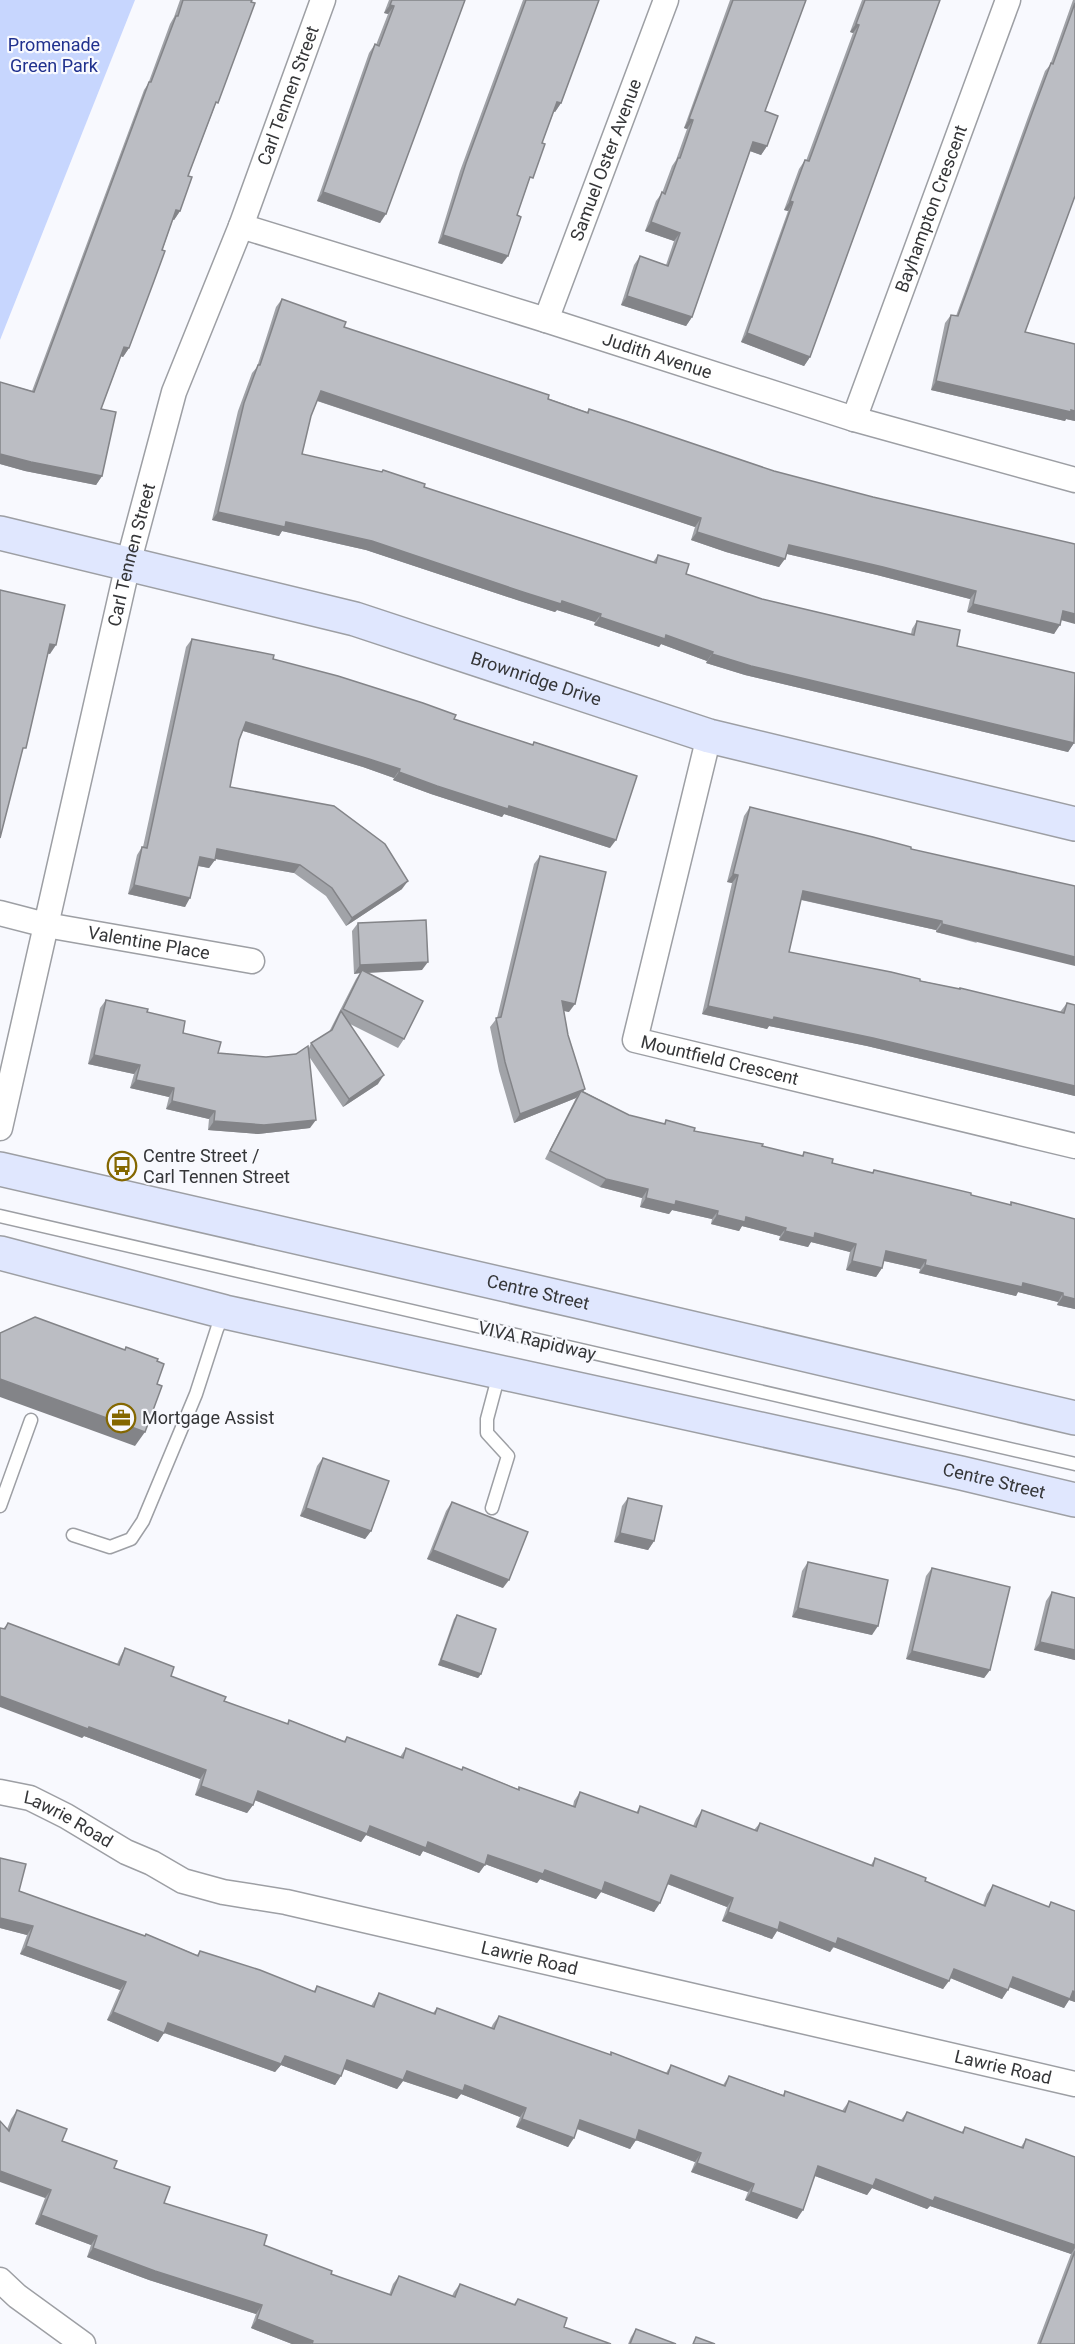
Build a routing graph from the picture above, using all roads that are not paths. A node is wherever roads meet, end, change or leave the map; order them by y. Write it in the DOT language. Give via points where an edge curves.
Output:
graph roads {
  1 [pos="323,0"];
  2 [pos="666,0"];
  3 [pos="1008,0"];
  4 [pos="241,226"];
  5 [pos="546,320"];
  6 [pos="854,419"];
  7 [pos="1075,480"];
  8 [pos="0,533"];
  9 [pos="128,564"];
  10 [pos="709,736"];
  11 [pos="1075,824"];
  12 [pos="0,913"];
  13 [pos="46,925"];
  14 [pos="252,961"];
  15 [pos="0,1128"];
  16 [pos="1075,1146"];
  17 [pos="0,1169"];
  18 [pos="0,1216"];
  19 [pos="0,1253"];
  20 [pos="225,1312"];
  21 [pos="499,1373"];
  22 [pos="1075,1418"];
  23 [pos="31,1420"];
  24 [pos="1075,1464"];
  25 [pos="1075,1500"];
  26 [pos="0,1506"];
  27 [pos="492,1508"];
  28 [pos="72,1535"];
  29 [pos="0,1792"];
  30 [pos="1075,2084"];
  31 [pos="0,2280"];
  32 [pos="83,2344"];
  1 -- 4 [label="street, Carl Tennen Street"];
  2 -- 5 [label="street, Samuel Oster Avenue"];
  3 -- 6 [label="street, Bayhampton Crescent"];
  4 -- 5 [label="street, Judith Avenue"];
  4 -- 9 [label="street, Carl Tennen Street" via="174,392"];
  5 -- 6 [label="street, Judith Avenue"];
  6 -- 7 [label="street, Judith Avenue"];
  8 -- 9 [label="main road, Brownridge Drive"];
  9 -- 10 [label="main road, Brownridge Drive" via="355,619"];
  9 -- 13 [label="street, Carl Tennen Street"];
  10 -- 11 [label="main road, Brownridge Drive"];
  10 -- 16 [label="street, Mountfield Crescent" via="634,1040"];
  12 -- 13 [label="street, Valentine Place"];
  13 -- 14 [label="street, Valentine Place"];
  13 -- 15 [label="street, Carl Tennen Street"];
  17 -- 22 [label="main road, Centre Street"];
  18 -- 24 [label="lane, VIVA Rapidway"];
  19 -- 20 [label="main road, Centre Street"];
  20 -- 21 [label="main road, Centre Street"];
  20 -- 28 [label="lane" via="196,1394 131,1539 110,1547"];
  21 -- 25 [label="main road, Centre Street"];
  21 -- 27 [label="lane" via="487,1433 508,1456"];
  23 -- 26 [label="lane"];
  29 -- 30 [label="street, Lawrie Road" via="30,1798 183,1881 223,1892 286,1902"];
  31 -- 32 [label="street"];
}
